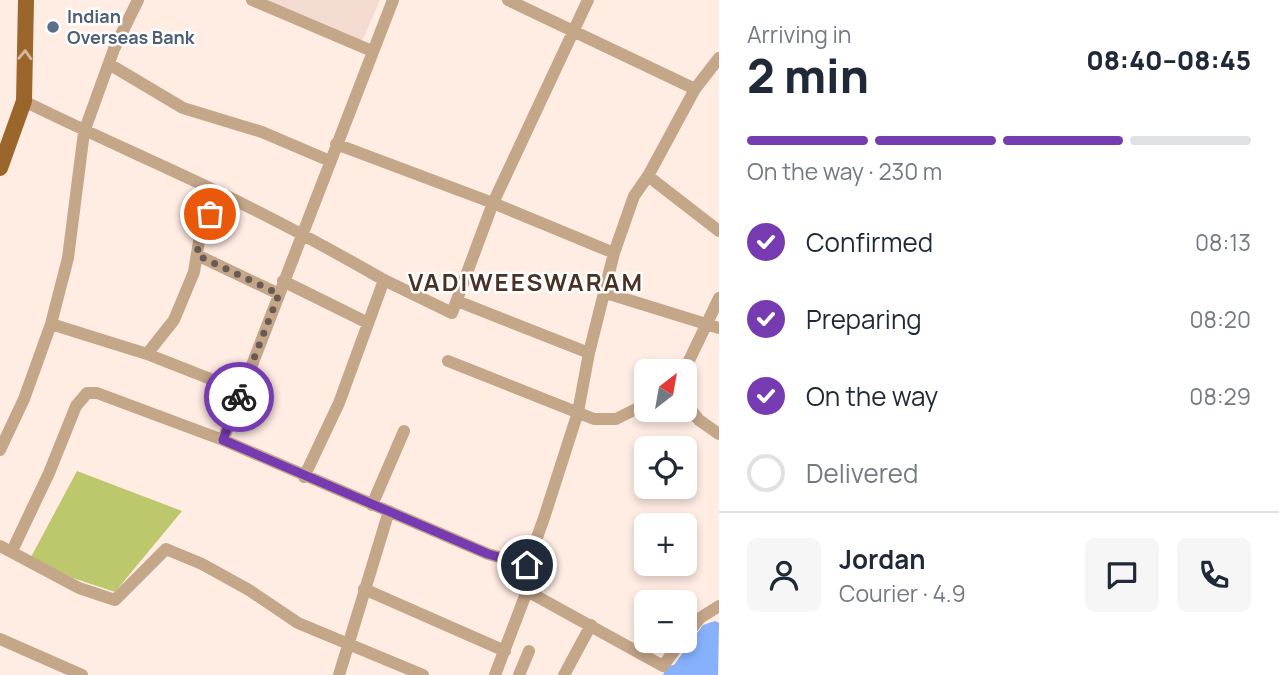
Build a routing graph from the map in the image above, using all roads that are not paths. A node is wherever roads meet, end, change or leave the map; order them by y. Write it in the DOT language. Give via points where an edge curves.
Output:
graph roads {
  1 [pos="26,0"];
  2 [pos="138,0"];
  3 [pos="252,0"];
  4 [pos="393,0"];
  5 [pos="508,0"];
  6 [pos="587,0"];
  7 [pos="573,31"];
  8 [pos="372,51"];
  9 [pos="719,58"];
  10 [pos="109,64"];
  11 [pos="695,89"];
  12 [pos="23,101"];
  13 [pos="84,132"];
  14 [pos="336,144"];
  15 [pos="330,161"];
  16 [pos="0,168"];
  17 [pos="648,176"];
  18 [pos="220,192"];
  19 [pos="493,203"];
  20 [pos="719,231"];
  21 [pos="301,233"];
  22 [pos="614,253"];
  23 [pos="197,255"];
  24 [pos="384,280"];
  25 [pos="283,281"];
  26 [pos="606,293"];
  27 [pos="279,294"];
  28 [pos="719,298"];
  29 [pos="457,301"];
  30 [pos="369,323"];
  31 [pos="51,324"];
  32 [pos="713,326"];
  33 [pos="589,353"];
  34 [pos="147,354"];
  35 [pos="692,359"];
  36 [pos="448,361"];
  37 [pos="241,391"];
  38 [pos="634,410"];
  39 [pos="578,412"];
  40 [pos="697,417"];
  41 [pos="404,431"];
  42 [pos="719,434"];
  43 [pos="223,440"];
  44 [pos="0,450"];
  45 [pos="304,477"];
  46 [pos="372,505"];
  47 [pos="389,511"];
  48 [pos="6,548"];
  49 [pos="527,565"];
  50 [pos="363,589"];
  51 [pos="527,591"];
  52 [pos="719,606"];
  53 [pos="697,622"];
  54 [pos="591,625"];
  55 [pos="0,639"];
  56 [pos="348,645"];
  57 [pos="505,651"];
  58 [pos="529,652"];
  59 [pos="673,653"];
  60 [pos="660,670"];
  61 [pos="82,675"];
  62 [pos="339,675"];
  63 [pos="423,675"];
  64 [pos="495,675"];
  65 [pos="519,675"];
  66 [pos="564,675"];
  12 -- 1 [label="main road, one-way"];
  2 -- 10 [label="street"];
  3 -- 8 [label="street"];
  4 -- 8 [label="street"];
  5 -- 7 [label="street"];
  6 -- 7 [label="street"];
  7 -- 11 [label="street"];
  7 -- 19 [label="street"];
  8 -- 14 [label="street"];
  9 -- 11 [label="street"];
  10 -- 13 [label="street"];
  10 -- 15 [label="street" via="183,107 262,132"];
  11 -- 17 [label="street"];
  12 -- 13 [label="street"];
  12 -- 16 [label="main road"];
  13 -- 18 [label="street"];
  13 -- 31 [label="street" via="68,258"];
  14 -- 15 [label="street"];
  14 -- 19 [label="street"];
  15 -- 21 [label="street"];
  17 -- 20 [label="street"];
  17 -- 22 [label="street" via="634,196"];
  18 -- 21 [label="street"];
  18 -- 23 [label="street" via="200,235"];
  19 -- 22 [label="street"];
  19 -- 29 [label="street"];
  21 -- 24 [label="street"];
  21 -- 25 [label="street"];
  22 -- 26 [label="street"];
  23 -- 27 [label="street"];
  23 -- 34 [label="street" via="174,320"];
  24 -- 29 [label="street" via="452,313"];
  24 -- 30 [label="street"];
  25 -- 27 [label="street"];
  25 -- 30 [label="street"];
  26 -- 32 [label="street"];
  26 -- 33 [label="street"];
  27 -- 37 [label="street"];
  28 -- 32 [label="street"];
  29 -- 33 [label="street"];
  30 -- 45 [label="street"];
  31 -- 34 [label="street"];
  31 -- 44 [label="street"];
  32 -- 35 [label="street"];
  33 -- 39 [label="street"];
  34 -- 37 [label="street"];
  36 -- 39 [label="street"];
  37 -- 43 [label="street"];
  38 -- 39 [label="street" via="616,419 594,419"];
  39 -- 49 [label="street"];
  40 -- 42 [label="street"];
  41 -- 46 [label="street"];
  43 -- 45 [label="street"];
  43 -- 48 [label="street" via="87,393 76,406 49,473"];
  45 -- 46 [label="street"];
  46 -- 47 [label="street"];
  47 -- 49 [label="street" via="488,554"];
  47 -- 50 [label="street"];
  48 -- 56 [label="street" via="79,588 115,600 166,548 249,590 298,623"];
  49 -- 51 [label="street"];
  50 -- 56 [label="street"];
  50 -- 57 [label="street"];
  51 -- 54 [label="street"];
  51 -- 57 [label="street"];
  52 -- 53 [label="street"];
  54 -- 60 [label="street"];
  54 -- 66 [label="street"];
  55 -- 61 [label="street"];
  56 -- 62 [label="street"];
  56 -- 63 [label="street"];
  57 -- 64 [label="street"];
  58 -- 65 [label="street"];
  59 -- 60 [label="street"];
}
